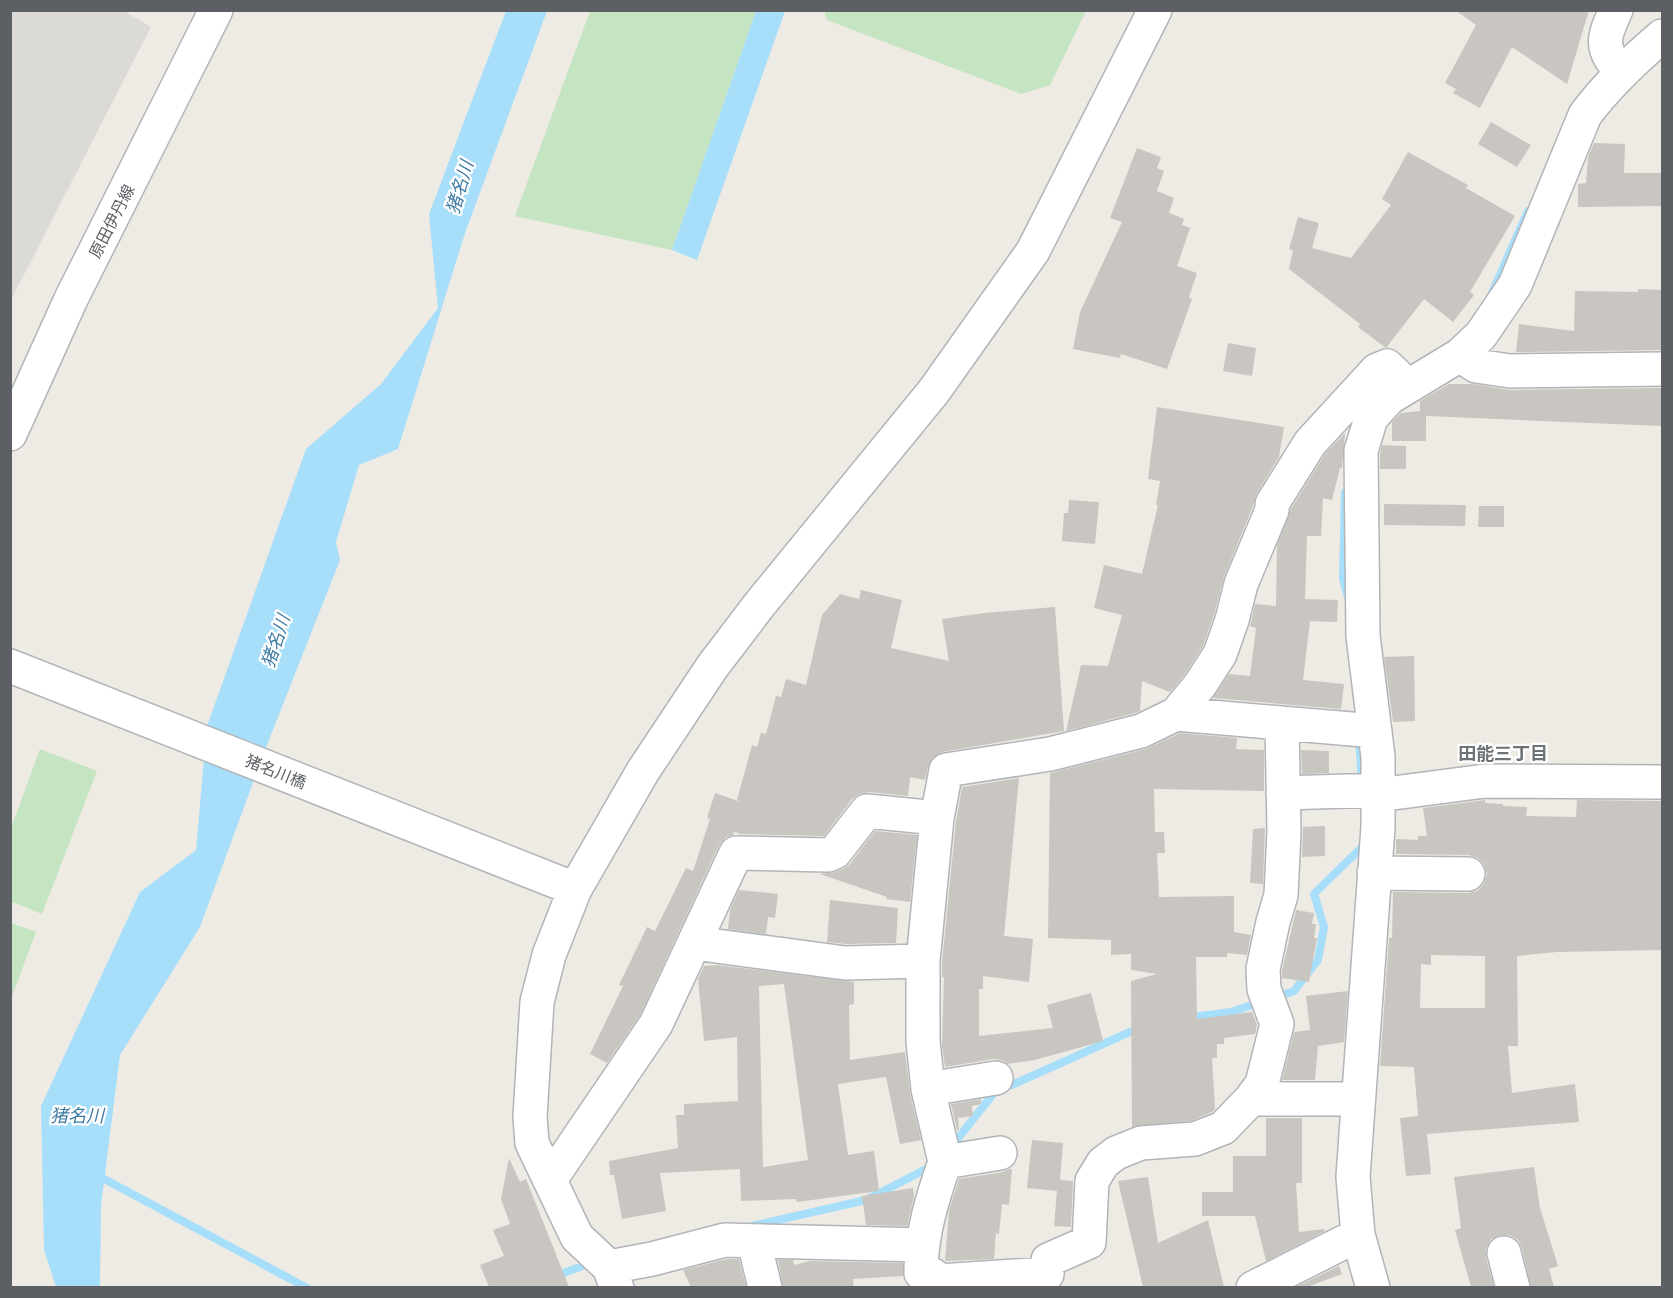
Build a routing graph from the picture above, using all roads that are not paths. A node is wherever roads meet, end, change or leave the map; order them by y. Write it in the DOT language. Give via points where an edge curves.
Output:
graph roads {
  1 [pos="216,10"];
  2 [pos="1155,10"];
  3 [pos="1616,10"];
  4 [pos="1662,36"];
  5 [pos="1622,73"];
  6 [pos="1460,355"];
  7 [pos="1662,369"];
  8 [pos="1408,386"];
  9 [pos="10,434"];
  10 [pos="10,666"];
  11 [pos="1176,714"];
  12 [pos="1282,723"];
  13 [pos="1375,731"];
  14 [pos="1662,782"];
  15 [pos="1283,793"];
  16 [pos="1378,793"];
  17 [pos="937,818"];
  18 [pos="1374,873"];
  19 [pos="1468,874"];
  20 [pos="575,889"];
  21 [pos="694,943"];
  22 [pos="923,961"];
  23 [pos="996,1078"];
  24 [pos="928,1089"];
  25 [pos="1358,1099"];
  26 [pos="1251,1100"];
  27 [pos="1000,1154"];
  28 [pos="945,1162"];
  29 [pos="550,1180"];
  30 [pos="1358,1235"];
  31 [pos="754,1241"];
  32 [pos="1504,1253"];
  33 [pos="922,1268"];
  34 [pos="613,1277"];
  35 [pos="765,1287"];
  36 [pos="1255,1287"];
  37 [pos="1373,1287"];
  38 [pos="1513,1287"];
  1 -- 9 [label="street, 原田伊丹線" via="76,289"];
  2 -- 20 [label="street" via="1033,250 934,391 712,667 643,771"];
  3 -- 5 [label="street" via="1605,43 1608,57"];
  4 -- 5 [label="street"];
  5 -- 6 [label="street" via="1585,115 1515,285 1481,335"];
  6 -- 7 [label="street" via="1476,366 1510,371"];
  6 -- 8 [label="street"];
  8 -- 11 [label="street" via="1387,366 1377,370 1310,443 1272,504 1241,584 1220,654"];
  8 -- 13 [label="street" via="1389,398 1371,418 1361,451 1363,636"];
  10 -- 20 [label="street, 猪名川橋"];
  11 -- 12 [label="street"];
  11 -- 17 [label="street" via="1141,731 1061,751 946,770"];
  12 -- 13 [label="street"];
  12 -- 15 [label="street"];
  13 -- 16 [label="street"];
  14 -- 16 [label="street" via="1485,781"];
  15 -- 16 [label="street"];
  15 -- 26 [label="street" via="1281,895 1263,969 1264,989 1277,1024 1262,1084"];
  16 -- 18 [label="street"];
  17 -- 21 [label="street" via="867,811 835,852 828,855 736,853"];
  17 -- 22 [label="street"];
  18 -- 19 [label="street"];
  18 -- 25 [label="street"];
  20 -- 29 [label="street" via="549,956 537,1002 530,1117 532,1143"];
  21 -- 22 [label="street" via="845,963"];
  21 -- 29 [label="street" via="656,1024"];
  22 -- 24 [label="street" via="923,1041"];
  23 -- 24 [label="street"];
  24 -- 28 [label="street"];
  25 -- 26 [label="street"];
  25 -- 30 [label="street" via="1353,1177"];
  26 -- 33 [label="street" via="1223,1128 1195,1139 1141,1143 1103,1162 1092,1181 1089,1242 1048,1260 1047,1274 939,1281"];
  27 -- 28 [label="street"];
  28 -- 33 [label="street" via="931,1200"];
  29 -- 34 [label="street" via="577,1237"];
  30 -- 36 [label="street"];
  30 -- 37 [label="street"];
  31 -- 33 [label="street"];
  31 -- 34 [label="street" via="725,1240 652,1259"];
  31 -- 35 [label="street"];
  32 -- 38 [label="street"];
}
